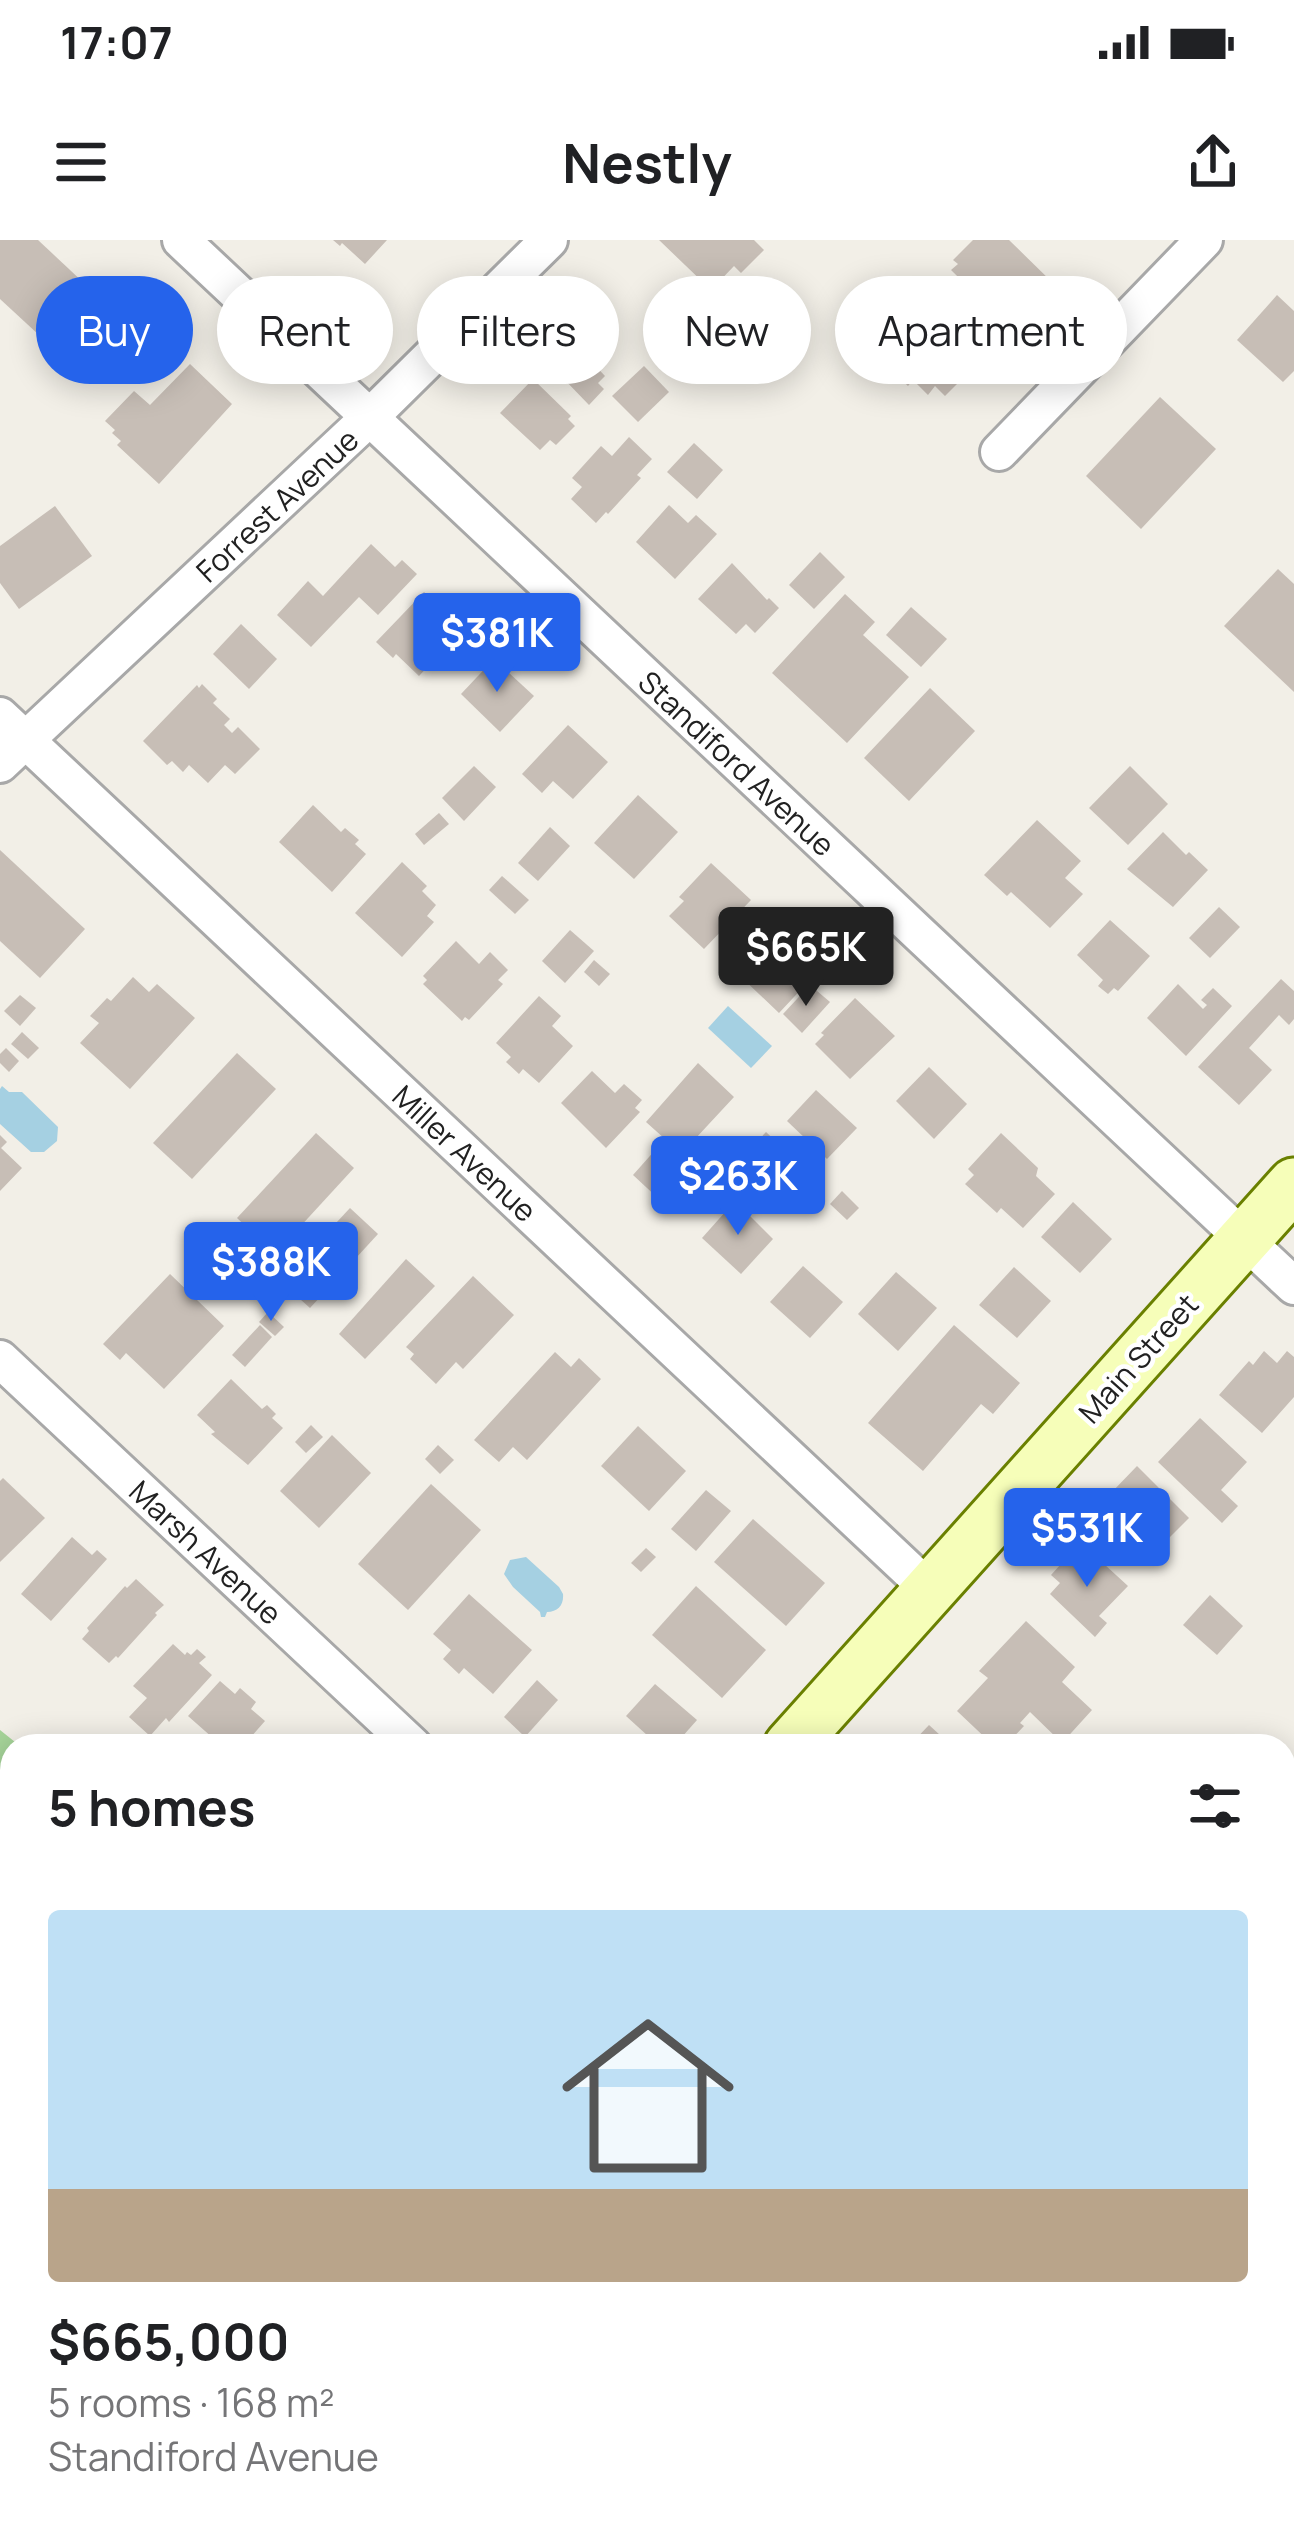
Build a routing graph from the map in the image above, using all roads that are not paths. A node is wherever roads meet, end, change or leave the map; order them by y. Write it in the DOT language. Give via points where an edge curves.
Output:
graph roads {
  1 [pos="181,240"];
  2 [pos="549,240"];
  3 [pos="1204,240"];
  4 [pos="370,417"];
  5 [pos="999,452"];
  6 [pos="9,740"];
  7 [pos="1294,1184"];
  8 [pos="1244,1239"];
  9 [pos="1294,1286"];
  10 [pos="0,1359"];
  11 [pos="930,1590"];
  12 [pos="400,1734"];
  13 [pos="801,1734"];
  1 -- 4 [label="street, Standiford Avenue"];
  2 -- 4 [label="street, Forrest Avenue"];
  3 -- 5 [label="street"];
  4 -- 6 [label="street, Forrest Avenue"];
  4 -- 8 [label="street, Standiford Avenue"];
  6 -- 11 [label="street, Miller Avenue"];
  7 -- 8 [label="main road, Main Street"];
  8 -- 9 [label="street, Standiford Avenue"];
  8 -- 11 [label="main road, Main Street"];
  10 -- 12 [label="street, Marsh Avenue"];
  11 -- 13 [label="main road, Main Street"];
}
